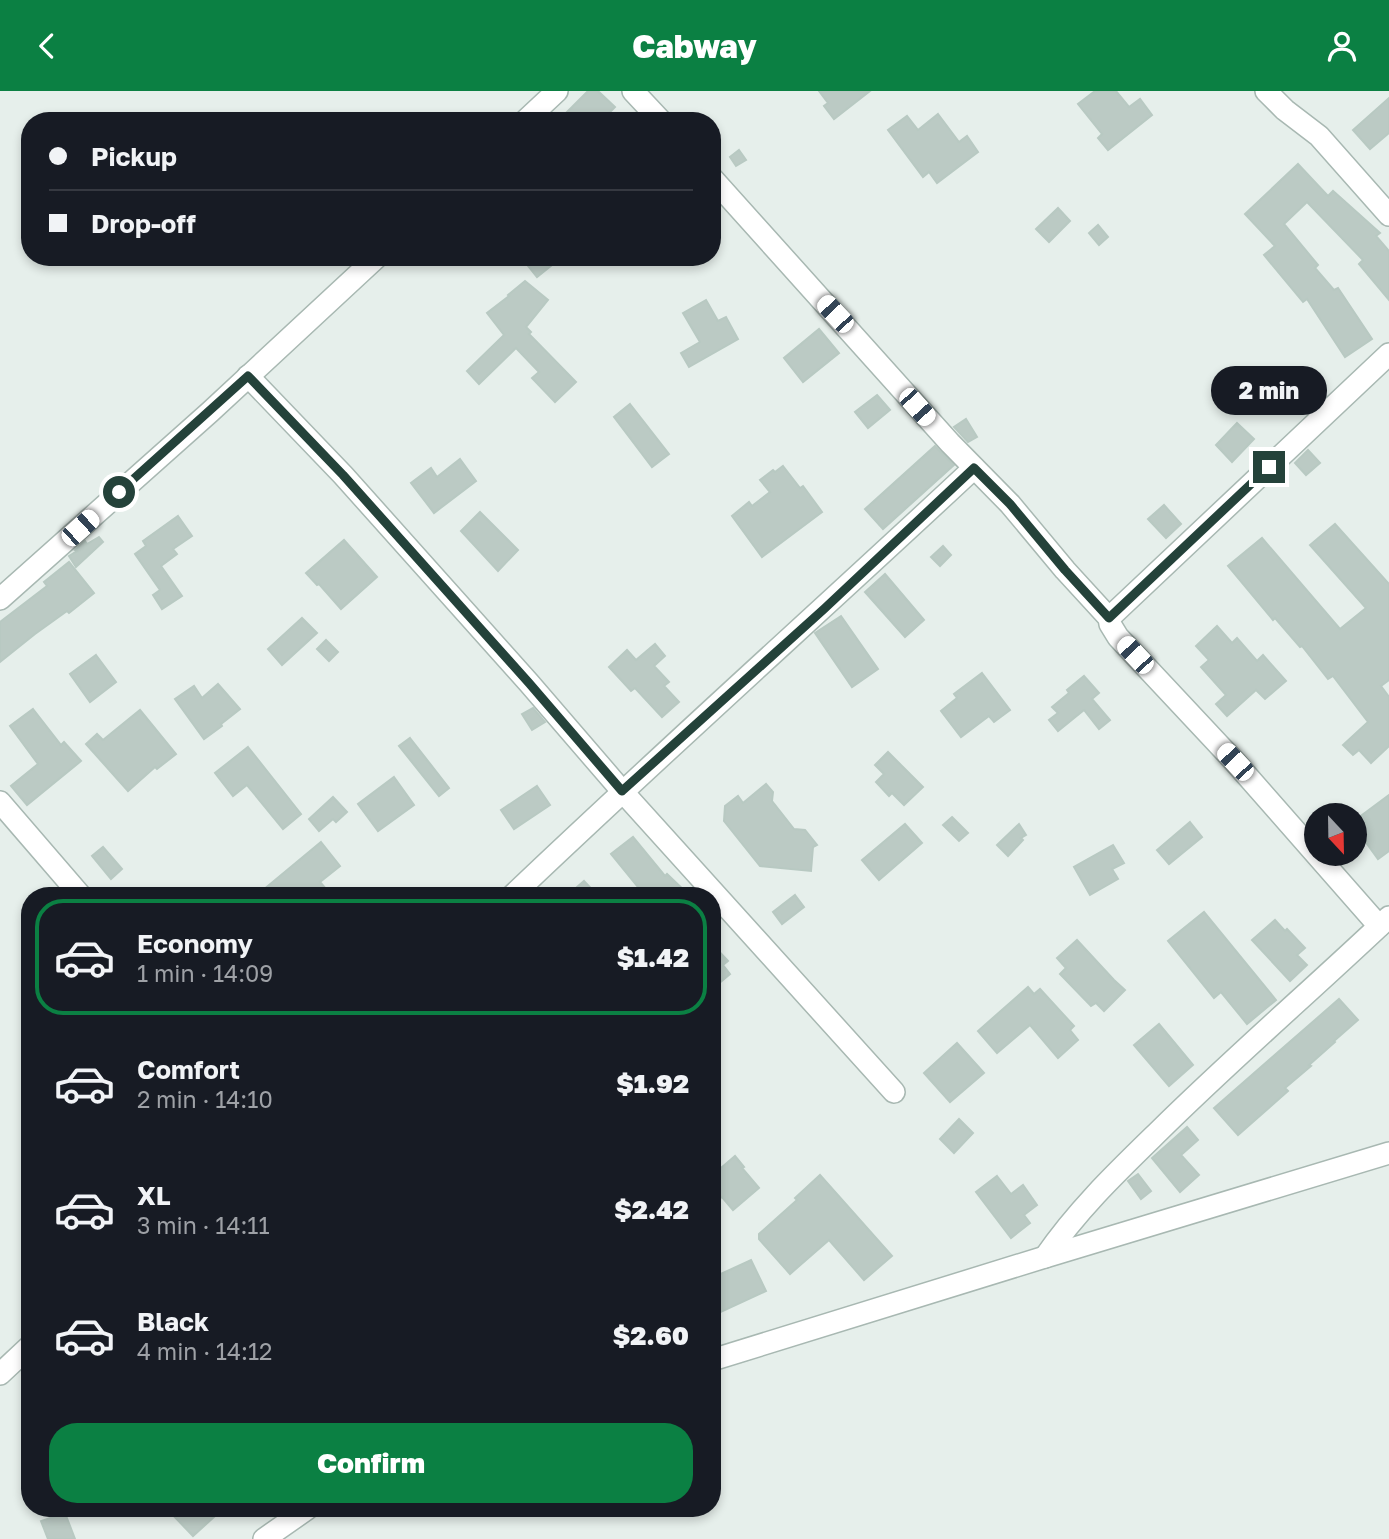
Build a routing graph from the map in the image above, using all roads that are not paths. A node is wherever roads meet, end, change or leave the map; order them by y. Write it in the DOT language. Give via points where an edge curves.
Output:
graph roads {
  1 [pos="557,91"];
  2 [pos="633,91"];
  3 [pos="1266,91"];
  4 [pos="535,112"];
  5 [pos="653,112"];
  6 [pos="721,188"];
  7 [pos="1389,215"];
  8 [pos="367,266"];
  9 [pos="1389,354"];
  10 [pos="248,376"];
  11 [pos="974,468"];
  12 [pos="0,599"];
  13 [pos="1109,618"];
  14 [pos="622,791"];
  15 [pos="0,802"];
  16 [pos="73,887"];
  17 [pos="521,887"];
  18 [pos="709,887"];
  19 [pos="721,900"];
  20 [pos="1384,922"];
  21 [pos="894,1091"];
  22 [pos="1389,1153"];
  23 [pos="1045,1257"];
  24 [pos="21,1354"];
  25 [pos="721,1357"];
  26 [pos="0,1374"];
  27 [pos="296,1517"];
  28 [pos="264,1539"];
  1 -- 4 [label="street"];
  2 -- 5 [label="street"];
  3 -- 7 [label="street" via="1320,136"];
  6 -- 11 [label="street"];
  8 -- 10 [label="street"];
  9 -- 13 [label="street"];
  10 -- 12 [label="street"];
  10 -- 14 [label="street" via="343,475"];
  11 -- 13 [label="street"];
  11 -- 14 [label="street"];
  13 -- 20 [label="street" via="1118,637"];
  14 -- 17 [label="street"];
  14 -- 18 [label="street"];
  15 -- 16 [label="street"];
  19 -- 21 [label="street"];
  20 -- 23 [label="street" via="1199,1091 1107,1182"];
  22 -- 23 [label="street"];
  23 -- 25 [label="street"];
  24 -- 26 [label="street"];
  27 -- 28 [label="street"];
}
